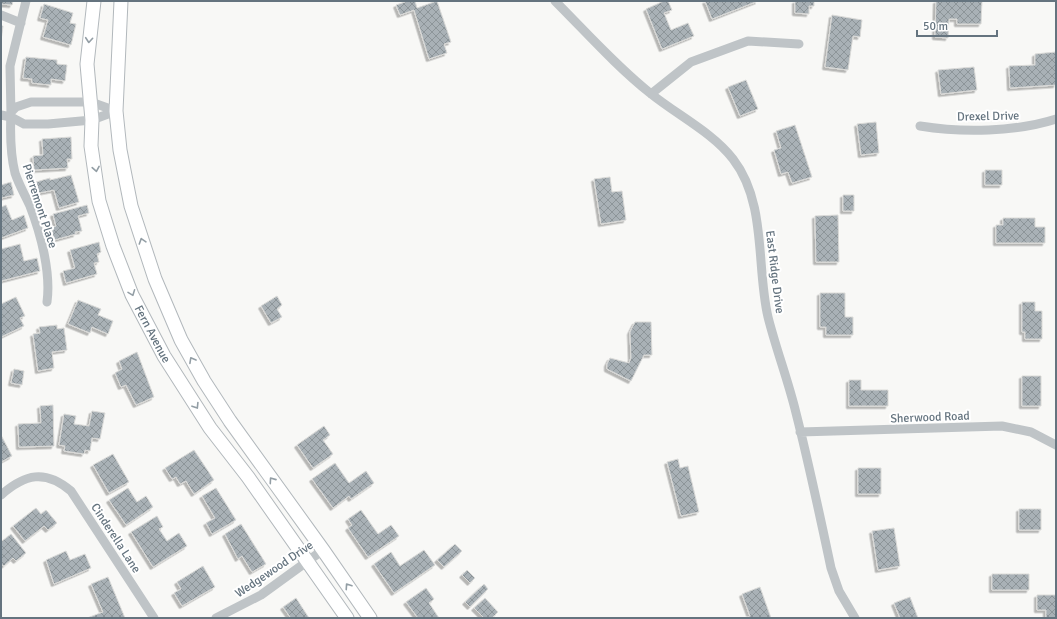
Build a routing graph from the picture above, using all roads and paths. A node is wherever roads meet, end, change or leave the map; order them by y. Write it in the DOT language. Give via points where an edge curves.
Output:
graph roads {
  1 [pos="26,1"];
  2 [pos="94,1"];
  3 [pos="121,1"];
  4 [pos="555,1"];
  5 [pos="1,15"];
  6 [pos="21,23"];
  7 [pos="799,44"];
  8 [pos="650,94"];
  9 [pos="91,102"];
  10 [pos="116,111"];
  11 [pos="1,115"];
  12 [pos="11,117"];
  13 [pos="92,120"];
  14 [pos="1056,120"];
  15 [pos="920,126"];
  16 [pos="46,302"];
  17 [pos="800,432"];
  18 [pos="1056,445"];
  19 [pos="1,495"];
  20 [pos="323,550"];
  21 [pos="308,562"];
  22 [pos="154,618"];
  23 [pos="216,618"];
  24 [pos="347,618"];
  25 [pos="370,618"];
  26 [pos="855,618"];
  1 -- 6 [label="street, Pierremont Place"];
  2 -- 9 [label="street, Fern Avenue, one-way" via="87,64"];
  3 -- 10 [label="street, Fern Avenue"];
  4 -- 8 [label="street, East Ridge Drive"];
  5 -- 6 [label="street"];
  6 -- 12 [label="street, Pierremont Place" via="10,66"];
  7 -- 8 [label="street" via="748,41 691,62"];
  8 -- 17 [label="street, East Ridge Drive" via="719,143 733,158 744,176 750,190 756,219 768,316"];
  9 -- 10 [label="street"];
  9 -- 12 [label="street" via="31,102 16,107"];
  9 -- 13 [label="street, Fern Avenue"];
  10 -- 13 [label="street"];
  20 -- 10 [label="street, Fern Avenue, one-way" via="230,421 181,340 155,279 131,206 120,150"];
  11 -- 12 [label="street"];
  12 -- 13 [label="street" via="24,124"];
  12 -- 16 [label="street, Pierremont Place" via="10,148 15,172 30,208 46,268"];
  13 -- 21 [label="street, Fern Avenue, one-way" via="92,146 99,201 140,312 164,356 210,428"];
  14 -- 15 [label="street, Drexel Drive" via="997,129 943,129"];
  17 -- 18 [label="street, Sherwood Road" via="1002,426 1031,432"];
  17 -- 26 [label="street, East Ridge Drive" via="831,568 839,591"];
  19 -- 22 [label="street, Cinderella Lane" via="19,481 31,477 44,477 62,483 71,491"];
  20 -- 21 [label="street, Wedgewood Drive"];
  25 -- 20 [label="street, Fern Avenue, one-way"];
  21 -- 23 [label="street, Wedgewood Drive" via="261,595"];
  21 -- 24 [label="street, Fern Avenue"];
}
